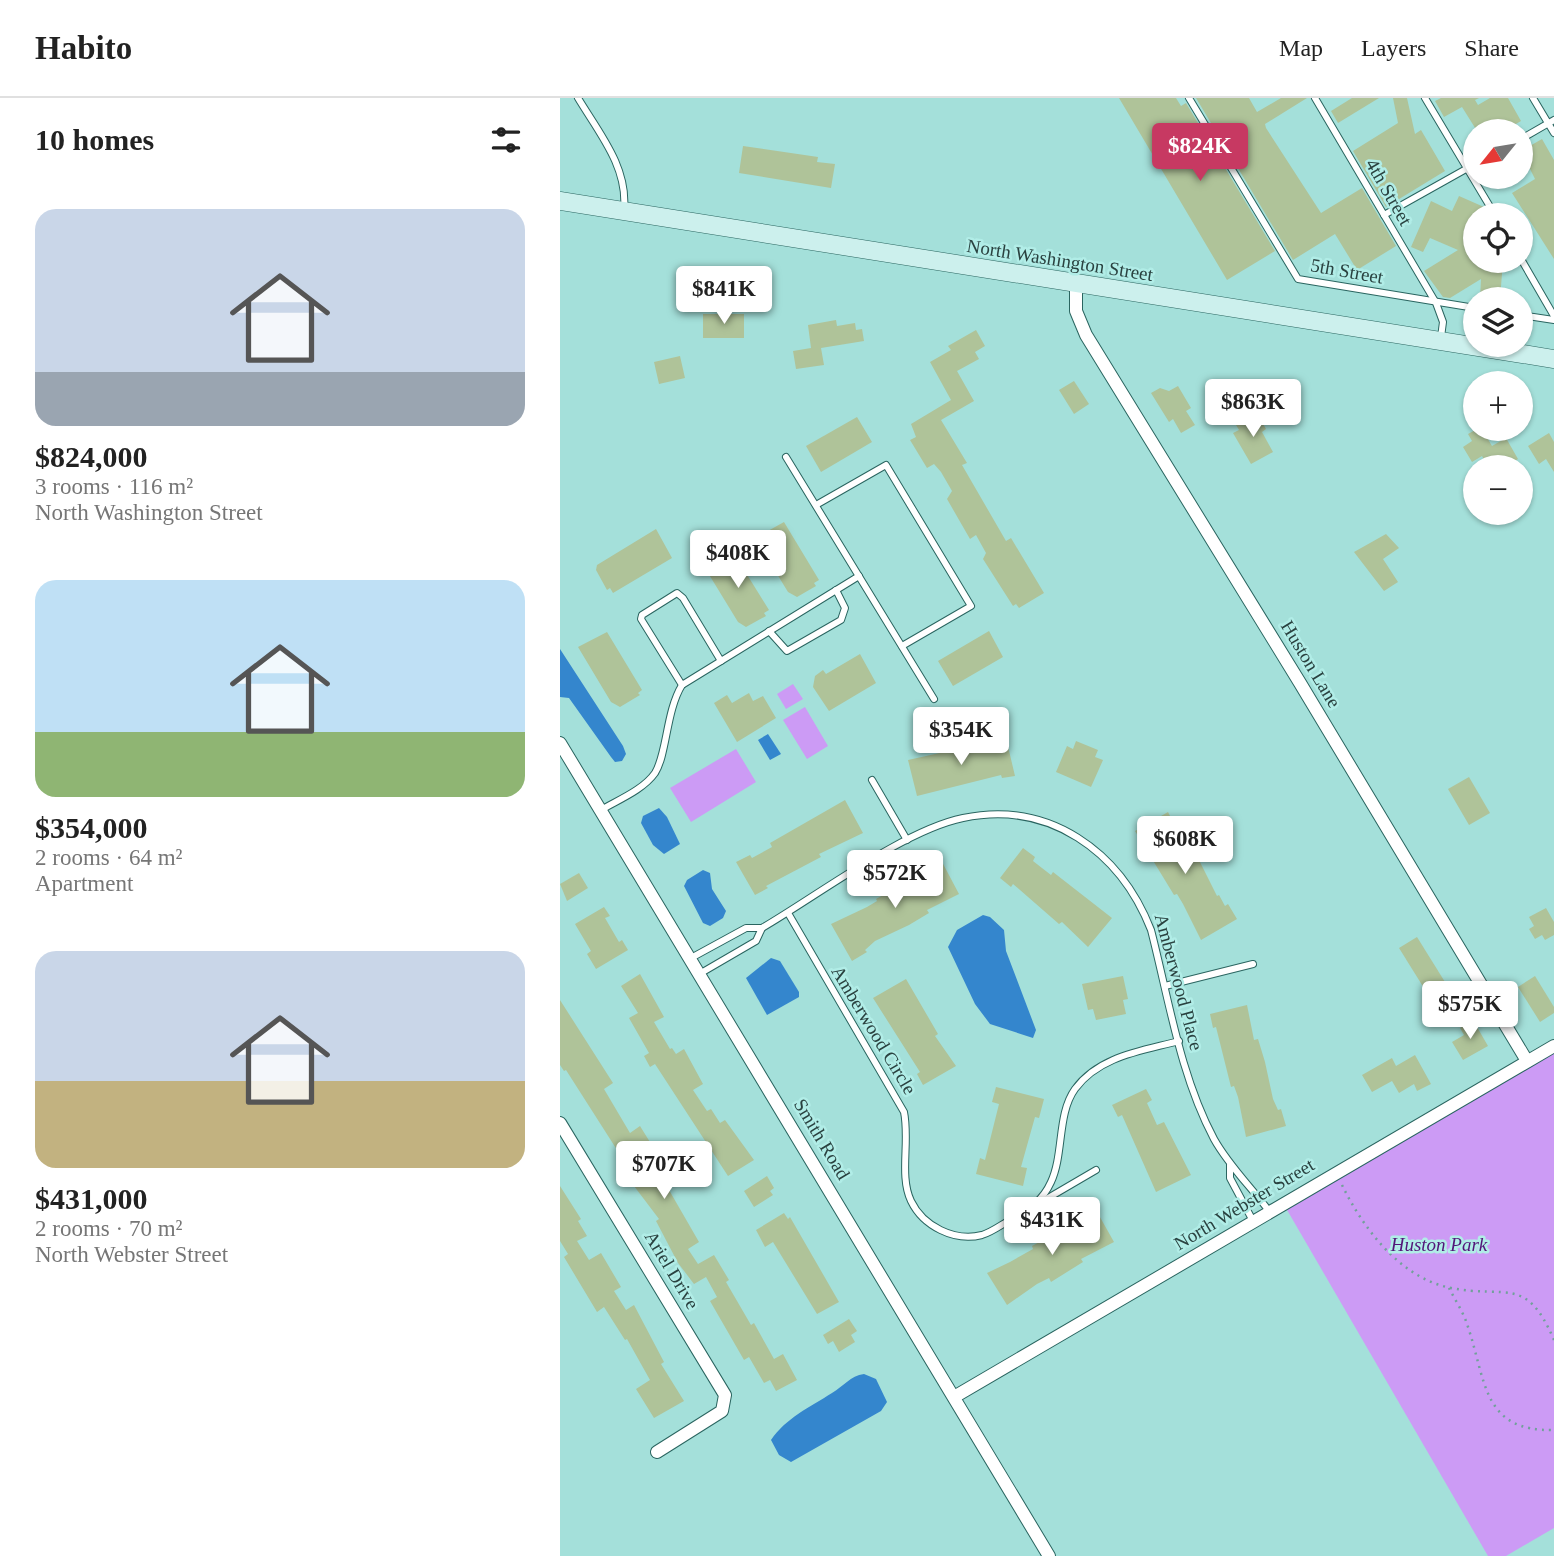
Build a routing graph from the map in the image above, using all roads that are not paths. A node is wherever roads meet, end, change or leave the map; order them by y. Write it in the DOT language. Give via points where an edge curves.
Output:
graph roads {
  1 [pos="578,98"];
  2 [pos="1189,98"];
  3 [pos="1315,98"];
  4 [pos="1425,98"];
  5 [pos="1533,98"];
  6 [pos="1551,122"];
  7 [pos="1533,132"];
  8 [pos="1554,133"];
  9 [pos="1463,161"];
  10 [pos="1463,172"];
  11 [pos="560,201"];
  12 [pos="624,211"];
  13 [pos="1384,215"];
  14 [pos="1529,273"];
  15 [pos="1076,284"];
  16 [pos="1436,303"];
  17 [pos="1463,307"];
  18 [pos="1533,316"];
  19 [pos="1554,318"];
  20 [pos="1441,343"];
  21 [pos="1554,359"];
  22 [pos="786,457"];
  23 [pos="816,505"];
  24 [pos="859,576"];
  25 [pos="836,590"];
  26 [pos="769,631"];
  27 [pos="902,646"];
  28 [pos="721,661"];
  29 [pos="682,685"];
  30 [pos="934,699"];
  31 [pos="560,743"];
  32 [pos="872,780"];
  33 [pos="601,810"];
  34 [pos="907,840"];
  35 [pos="788,913"];
  36 [pos="762,928"];
  37 [pos="691,958"];
  38 [pos="1253,964"];
  39 [pos="701,974"];
  40 [pos="1165,986"];
  41 [pos="1179,1041"];
  42 [pos="1554,1046"];
  43 [pos="1527,1061"];
  44 [pos="560,1123"];
  45 [pos="1230,1165"];
  46 [pos="1096,1170"];
  47 [pos="1041,1202"];
  48 [pos="1269,1211"];
  49 [pos="1253,1221"];
  50 [pos="954,1397"];
  51 [pos="657,1452"];
  52 [pos="1049,1556"];
  1 -- 12 [label="lane" via="620,168 626,192"];
  2 -- 16 [label="lane, 5th Street" via="1297,279"];
  3 -- 13 [label="lane, 4th Street"];
  4 -- 9 [label="lane"];
  5 -- 6 [label="lane"];
  6 -- 7 [label="lane"];
  6 -- 8 [label="lane"];
  10 -- 13 [label="lane"];
  11 -- 12 [label="main road, North Washington Street"];
  12 -- 15 [label="main road, North Washington Street"];
  13 -- 16 [label="lane, 4th Street"];
  14 -- 19 [label="lane"];
  15 -- 20 [label="main road, North Washington Street"];
  15 -- 43 [label="street, Huston Lane" via="1076,311 1086,335"];
  16 -- 17 [label="lane, 5th Street"];
  16 -- 20 [label="lane" via="1443,323"];
  18 -- 19 [label="lane"];
  20 -- 21 [label="main road, North Washington Street"];
  22 -- 23 [label="lane"];
  23 -- 24 [label="lane"];
  23 -- 27 [label="lane" via="886,465 893,476 971,606"];
  24 -- 25 [label="lane"];
  24 -- 27 [label="lane"];
  25 -- 26 [label="lane"];
  25 -- 26 [label="lane" via="845,608 841,620 787,651"];
  26 -- 28 [label="lane"];
  27 -- 30 [label="lane"];
  28 -- 29 [label="lane"];
  28 -- 29 [label="lane" via="683,598 677,593 659,602 641,619"];
  29 -- 33 [label="lane" via="673,699 656,772"];
  31 -- 33 [label="street, Smith Road"];
  32 -- 34 [label="lane"];
  33 -- 37 [label="street, Smith Road"];
  34 -- 35 [label="lane, Amberwood Place"];
  34 -- 40 [label="lane, Amberwood Place" via="962,818 1005,814 1033,817 1077,835 1126,881 1141,905"];
  35 -- 36 [label="lane, Amberwood Place"];
  35 -- 47 [label="lane, Amberwood Circle" via="904,1112 908,1133 905,1182 922,1218 957,1236 973,1237"];
  36 -- 37 [label="lane, Amberwood Place" via="746,928"];
  36 -- 39 [label="lane, Amberwood Place" via="755,941"];
  37 -- 39 [label="street, Smith Road"];
  38 -- 40 [label="lane"];
  39 -- 50 [label="street, Smith Road"];
  40 -- 41 [label="lane, Amberwood Place"];
  41 -- 45 [label="lane, Amberwood Place" via="1193,1095"];
  41 -- 47 [label="lane" via="1111,1060 1075,1089 1053,1179"];
  42 -- 43 [label="street, North Webster Street"];
  43 -- 48 [label="street, North Webster Street"];
  44 -- 51 [label="street, Ariel Drive" via="725,1395 722,1411"];
  45 -- 48 [label="lane, Amberwood Place"];
  45 -- 49 [label="lane, Amberwood Place" via="1230,1178"];
  46 -- 47 [label="lane, Amberwood Circle"];
  48 -- 49 [label="street, North Webster Street"];
  49 -- 50 [label="street, North Webster Street"];
  50 -- 52 [label="street, Smith Road"];
}
